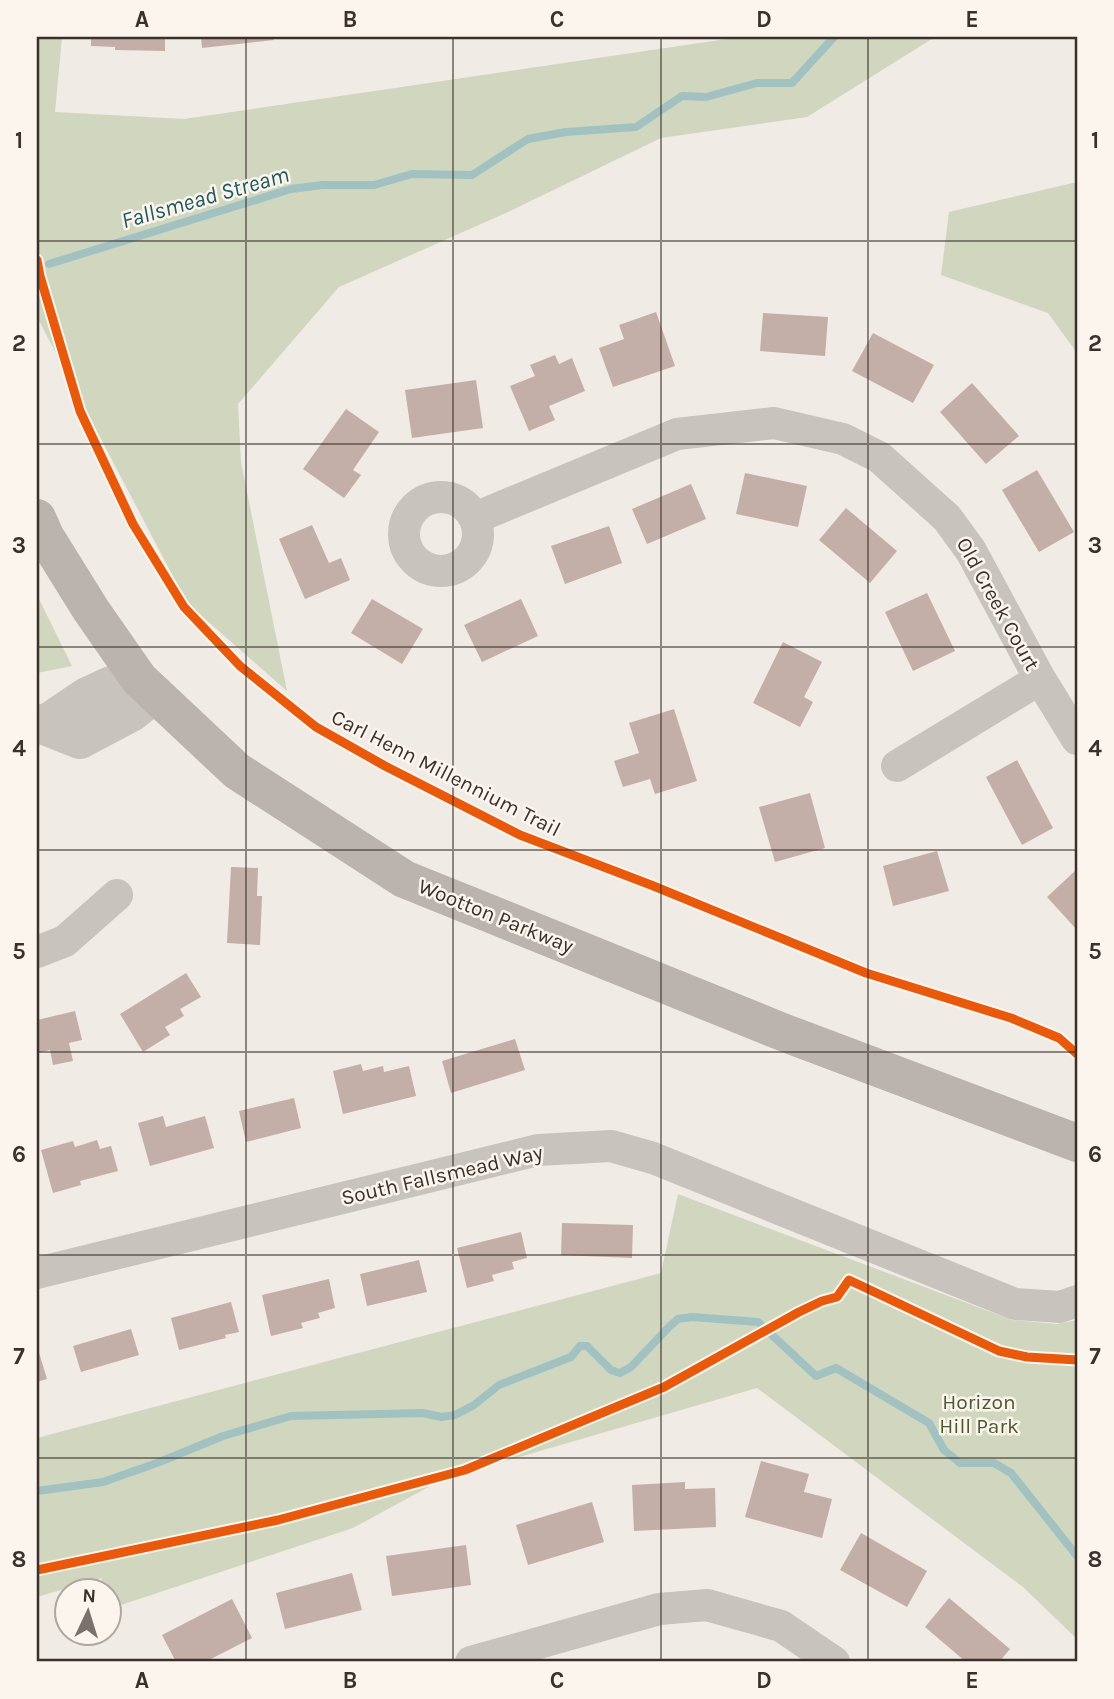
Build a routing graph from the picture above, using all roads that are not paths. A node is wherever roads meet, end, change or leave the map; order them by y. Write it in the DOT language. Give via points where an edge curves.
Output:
graph roads {
  1 [pos="37,518"];
  2 [pos="475,518"];
  3 [pos="1040,679"];
  4 [pos="147,686"];
  5 [pos="41,724"];
  6 [pos="1077,739"];
  7 [pos="897,766"];
  8 [pos="117,895"];
  9 [pos="37,952"];
  10 [pos="1077,1143"];
  11 [pos="37,1273"];
  12 [pos="1077,1301"];
  13 [pos="471,1662"];
  14 [pos="834,1662"];
  1 -- 4 [label="main road, Wootton Parkway" via="91,610"];
  2 -- 3 [label="street, Old Creek Court" via="677,434 774,424 842,439 879,457 947,518 971,551"];
  3 -- 6 [label="street, Old Creek Court"];
  3 -- 7 [label="street"];
  4 -- 5 [label="street" via="131,713 80,740"];
  4 -- 10 [label="main road, Wootton Parkway" via="237,771 404,879 785,1033"];
  8 -- 9 [label="street" via="65,941"];
  11 -- 12 [label="street, South Fallsmead Way" via="538,1150 611,1146 653,1158 1015,1304 1060,1307"];
  13 -- 14 [label="street" via="659,1609 707,1605 781,1626"];
}
